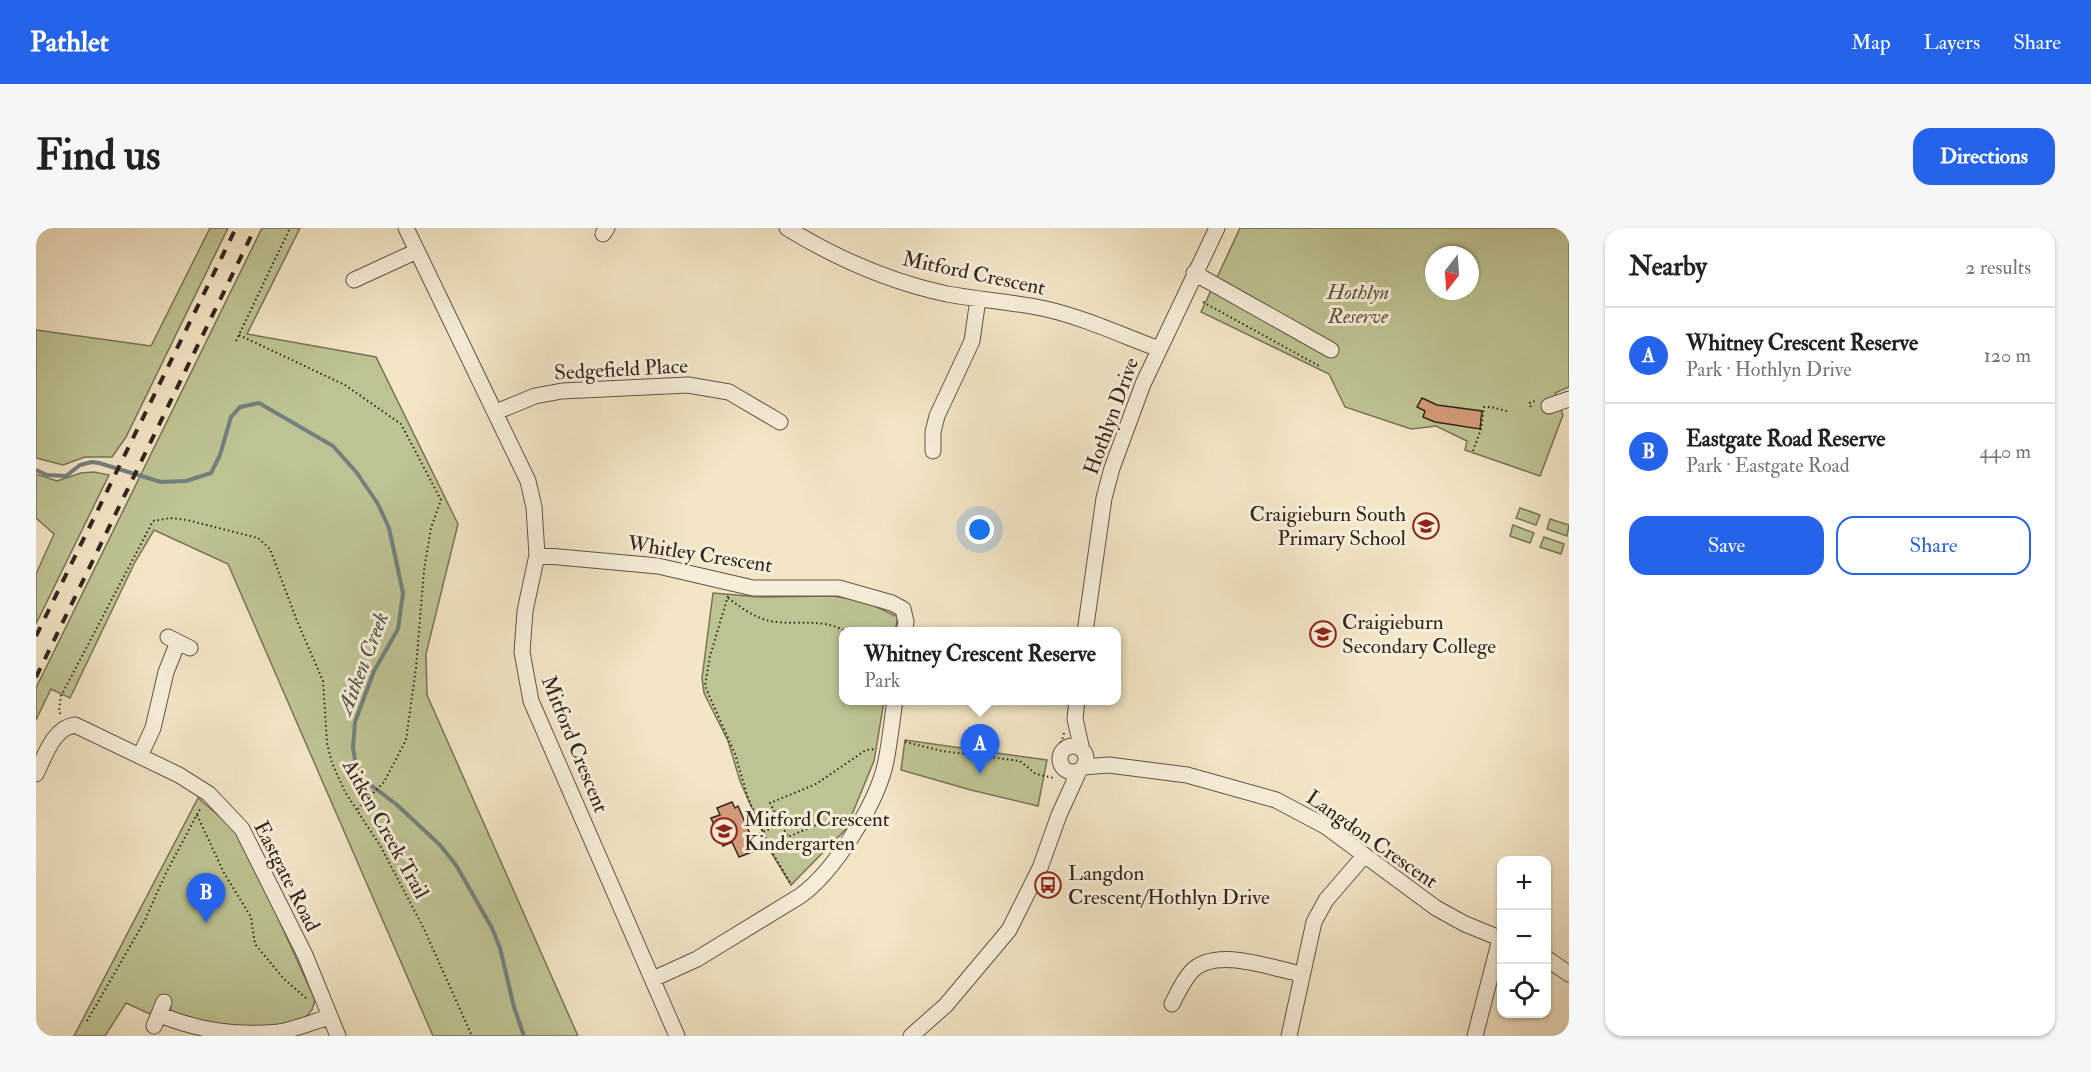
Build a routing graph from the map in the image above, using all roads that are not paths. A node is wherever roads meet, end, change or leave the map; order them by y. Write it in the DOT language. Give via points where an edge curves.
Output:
graph roads {
  1 [pos="406,228"];
  2 [pos="787,228"];
  3 [pos="1217,228"];
  4 [pos="417,251"];
  5 [pos="1194,273"];
  6 [pos="354,280"];
  7 [pos="978,299"];
  8 [pos="1159,349"];
  9 [pos="1331,350"];
  10 [pos="1569,399"];
  11 [pos="1549,406"];
  12 [pos="496,412"];
  13 [pos="780,422"];
  14 [pos="933,451"];
  15 [pos="537,555"];
  16 [pos="905,627"];
  17 [pos="1086,627"];
  18 [pos="179,642"];
  19 [pos="894,705"];
  20 [pos="1075,705"];
  21 [pos="1070,723"];
  22 [pos="140,756"];
  23 [pos="1073,766"];
  24 [pos="36,774"];
  25 [pos="1365,856"];
  26 [pos="1497,937"];
  27 [pos="1497,954"];
  28 [pos="1551,961"];
  29 [pos="1301,974"];
  30 [pos="1569,974"];
  31 [pos="653,979"];
  32 [pos="1172,1004"];
  33 [pos="159,1014"];
  34 [pos="329,1017"];
  35 [pos="338,1036"];
  36 [pos="677,1036"];
  37 [pos="911,1036"];
  38 [pos="1289,1036"];
  39 [pos="1475,1036"];
  1 -- 4 [label="street, Mitford Crescent"];
  2 -- 7 [label="street, Mitford Crescent" via="874,272 908,284"];
  3 -- 5 [label="street, Hothlyn Drive"];
  4 -- 6 [label="street"];
  4 -- 12 [label="street, Mitford Crescent"];
  5 -- 8 [label="street, Hothlyn Drive"];
  5 -- 9 [label="street"];
  7 -- 8 [label="street, Mitford Crescent" via="1047,309"];
  7 -- 14 [label="street" via="972,340 937,416"];
  8 -- 17 [label="street, Hothlyn Drive" via="1129,420 1104,498"];
  10 -- 11 [label="street"];
  12 -- 13 [label="street, Sedgefield Place" via="535,396 561,392 688,385 729,392"];
  12 -- 15 [label="street, Mitford Crescent" via="528,482"];
  15 -- 16 [label="street, Whitley Crescent" via="658,566 753,588 839,588 903,609"];
  15 -- 31 [label="street, Mitford Crescent" via="525,611 522,652 531,701"];
  18 -- 22 [label="street" via="166,672 153,728"];
  19 -- 31 [label="street" via="885,764 855,832 812,886 697,959"];
  20 -- 21 [label="street"];
  21 -- 23 [label="street"];
  21 -- 23 [label="street, Langdon Crescent" via="1065,749 1075,747"];
  22 -- 24 [label="street, Eastgate Road" via="78,726 62,724"];
  22 -- 34 [label="street, Eastgate Road" via="209,794 242,829 305,956"];
  23 -- 25 [label="street, Langdon Crescent" via="1109,765 1187,775 1276,800 1325,826"];
  23 -- 37 [label="street" via="1040,868 1009,930 946,1005"];
  25 -- 26 [label="street, Langdon Crescent" via="1436,908"];
  25 -- 29 [label="street" via="1326,900 1314,922"];
  27 -- 39 [label="street"];
  28 -- 30 [label="street"];
  29 -- 32 [label="street" via="1231,960 1210,960 1189,974"];
  29 -- 38 [label="street"];
  31 -- 36 [label="street, Mitford Crescent"];
  33 -- 34 [label="street" via="222,1035 251,1036 281,1032"];
  34 -- 35 [label="street, Eastgate Road"];
}
